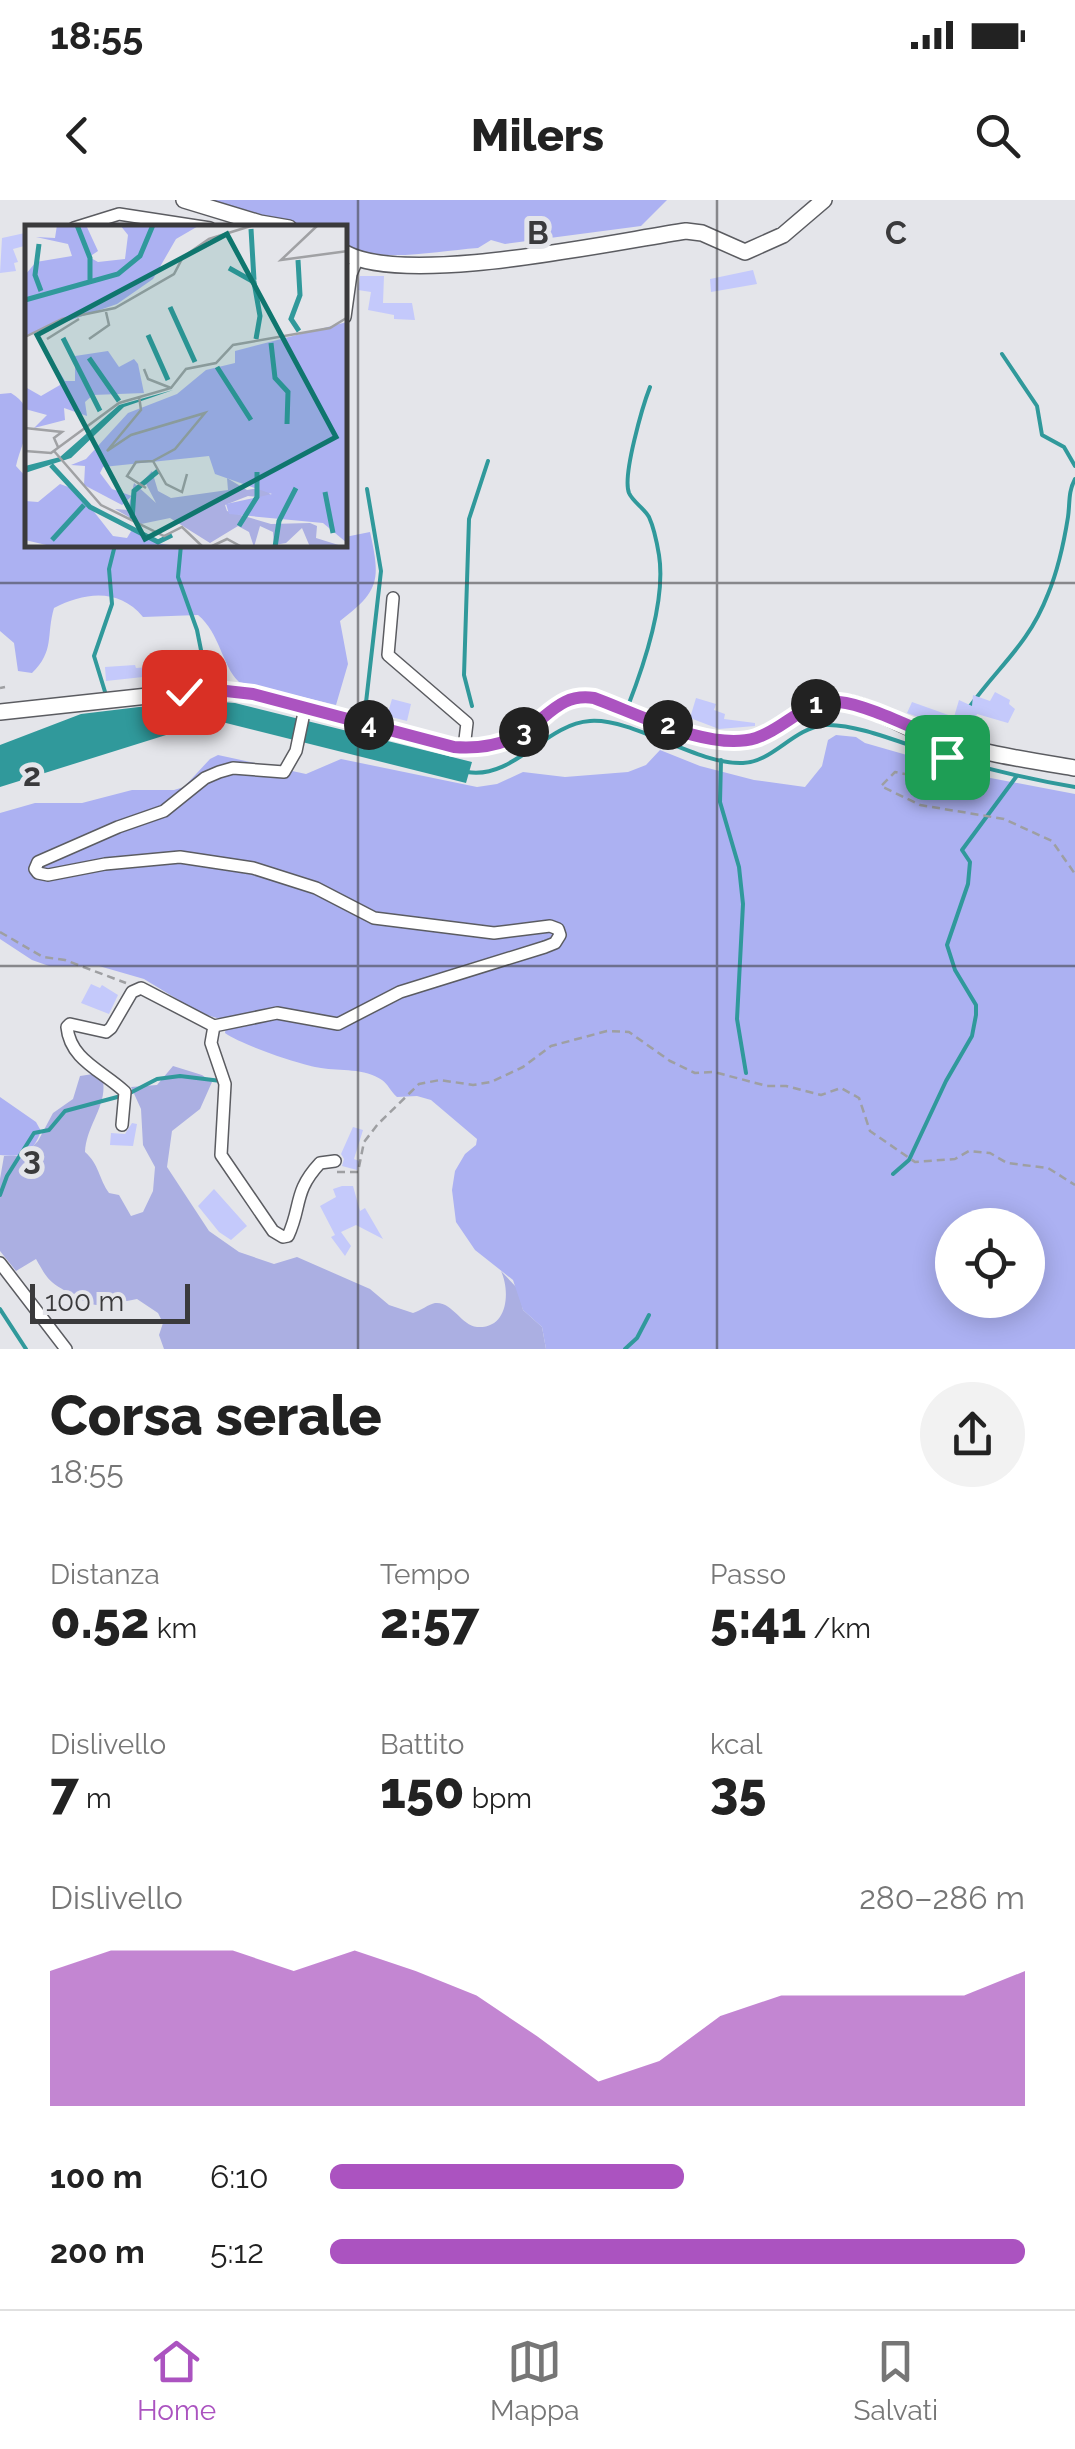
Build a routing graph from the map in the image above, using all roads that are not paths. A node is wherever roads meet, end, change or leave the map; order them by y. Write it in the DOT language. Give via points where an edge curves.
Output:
graph roads {
  1 [pos="184,200"];
  2 [pos="824,200"];
  3 [pos="84,225"];
  4 [pos="190,225"];
  5 [pos="252,225"];
  6 [pos="351,257"];
  7 [pos="348,298"];
  8 [pos="394,598"];
  9 [pos="304,711"];
  10 [pos="0,712"];
  11 [pos="464,748"];
  12 [pos="1075,768"];
  13 [pos="214,1026"];
  14 [pos="122,1124"];
  15 [pos="335,1161"];
  16 [pos="0,1263"];
  17 [pos="66,1349"];
  1 -- 5 [label="main road"];
  2 -- 6 [label="main road" via="783,235 745,252 686,232 507,260 407,266"];
  3 -- 4 [label="street" via="119,214"];
  6 -- 7 [label="street"];
  8 -- 11 [label="street" via="388,655 467,722"];
  9 -- 10 [label="main road" via="214,690"];
  9 -- 11 [label="main road"];
  9 -- 13 [label="street" via="284,772 219,772 164,811 52,854 35,869 48,875 180,857 253,868 374,918 494,933 550,926 560,935 556,943 400,992 338,1024 277,1013"];
  11 -- 12 [label="main road" via="508,740 578,696 726,741 756,738 802,709 837,702 954,745"];
  13 -- 14 [label="street" via="136,988 111,1028 66,1028 78,1056 125,1092"];
  13 -- 15 [label="street" via="211,1043 225,1084 221,1155 278,1235 292,1231 299,1193 313,1170"];
  16 -- 17 [label="street"];
}
